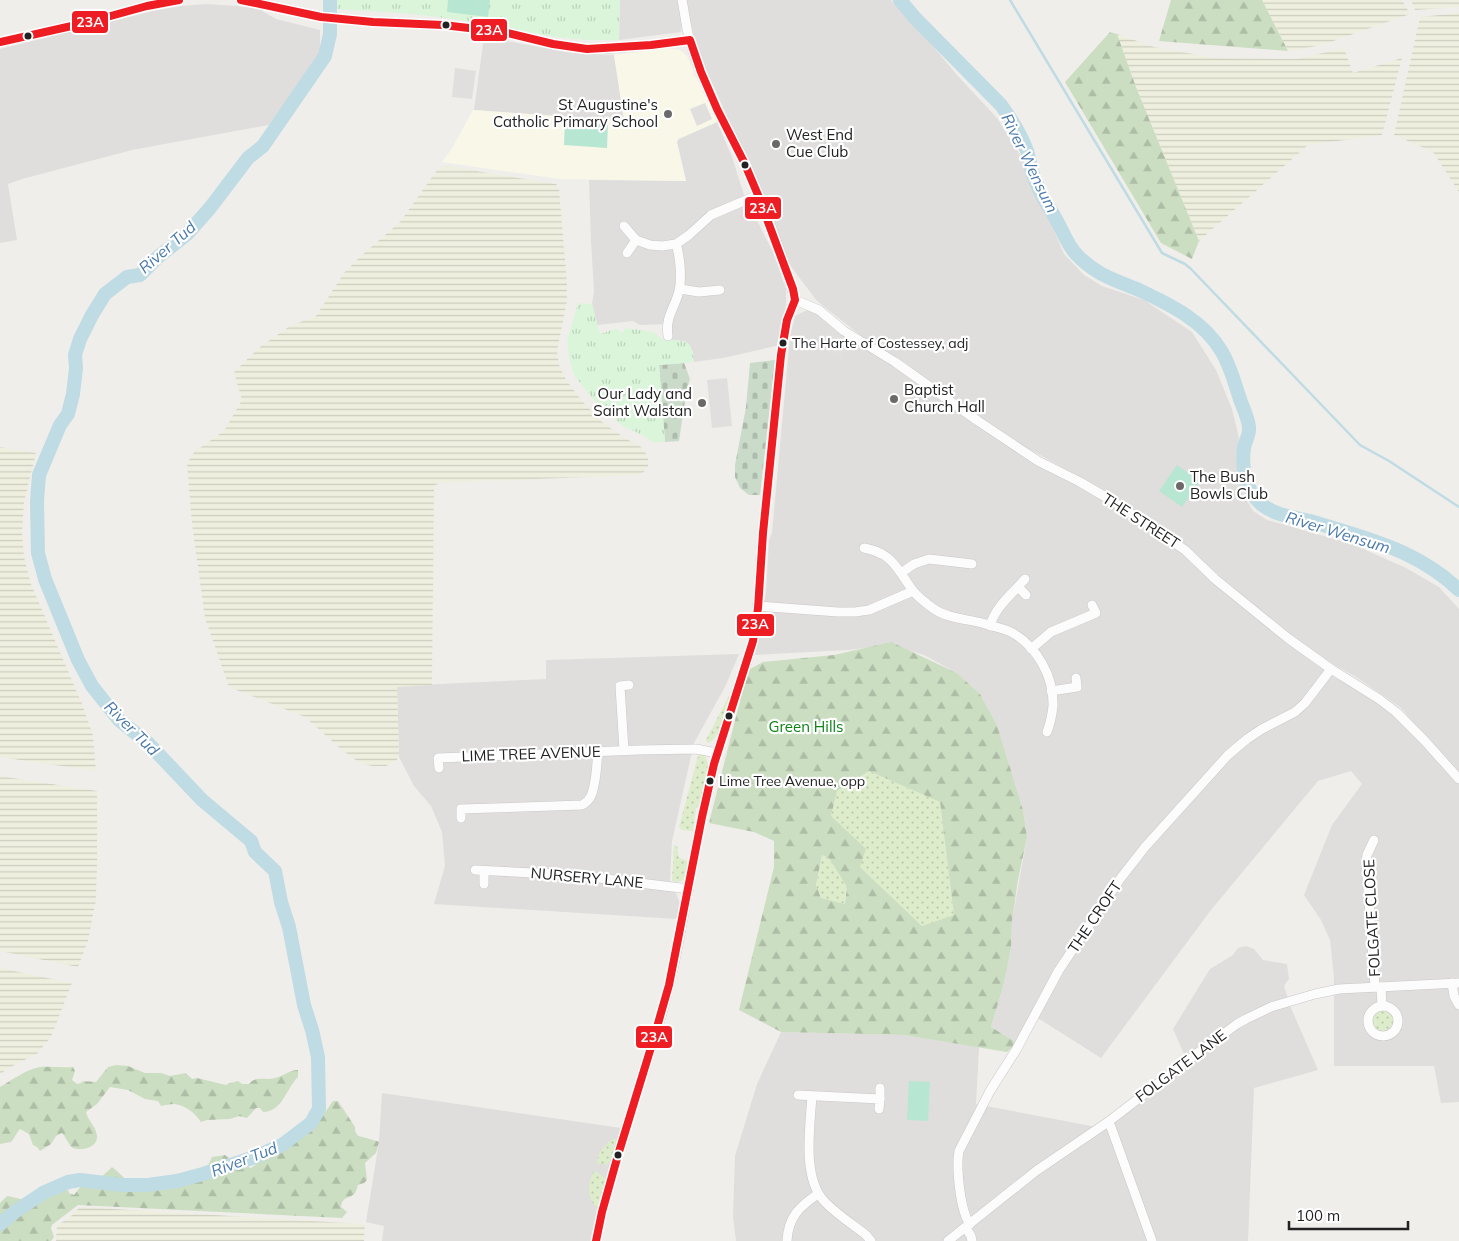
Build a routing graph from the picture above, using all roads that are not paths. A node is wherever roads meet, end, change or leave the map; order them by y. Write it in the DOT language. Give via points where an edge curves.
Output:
graph roads {
  1 [pos="179,0"];
  2 [pos="241,0"];
  3 [pos="682,0"];
  4 [pos="690,40"];
  5 [pos="0,42"];
  6 [pos="758,195"];
  7 [pos="624,226"];
  8 [pos="636,240"];
  9 [pos="676,244"];
  10 [pos="627,253"];
  11 [pos="680,289"];
  12 [pos="714,294"];
  13 [pos="795,300"];
  14 [pos="664,331"];
  15 [pos="864,548"];
  16 [pos="966,560"];
  17 [pos="901,573"];
  18 [pos="1025,579"];
  19 [pos="1018,587"];
  20 [pos="913,591"];
  21 [pos="1026,595"];
  22 [pos="757,606"];
  23 [pos="1096,613"];
  24 [pos="990,626"];
  25 [pos="1031,649"];
  26 [pos="1331,669"];
  27 [pos="621,686"];
  28 [pos="1077,687"];
  29 [pos="1052,691"];
  30 [pos="1047,732"];
  31 [pos="624,750"];
  32 [pos="597,751"];
  33 [pos="717,753"];
  34 [pos="439,768"];
  35 [pos="1459,779"];
  36 [pos="462,818"];
  37 [pos="1374,847"];
  38 [pos="484,884"];
  39 [pos="689,889"];
  40 [pos="1456,983"];
  41 [pos="1378,987"];
  42 [pos="1459,1005"];
  43 [pos="1382,1006"];
  44 [pos="880,1088"];
  45 [pos="798,1095"];
  46 [pos="812,1096"];
  47 [pos="880,1098"];
  48 [pos="880,1109"];
  49 [pos="1108,1122"];
  50 [pos="818,1194"];
  51 [pos="968,1226"];
  52 [pos="596,1241"];
  53 [pos="787,1241"];
  54 [pos="871,1241"];
  55 [pos="948,1241"];
  56 [pos="972,1241"];
  57 [pos="1152,1241"];
  1 -- 5 [label="street"];
  2 -- 4 [label="street" via="321,16 503,32 586,49"];
  3 -- 4 [label="street"];
  4 -- 6 [label="street" via="717,109"];
  6 -- 9 [label="street" via="711,215"];
  6 -- 13 [label="street"];
  7 -- 8 [label="street"];
  8 -- 9 [label="street" via="656,245"];
  8 -- 10 [label="street"];
  9 -- 11 [label="street"];
  11 -- 12 [label="street"];
  11 -- 14 [label="street"];
  13 -- 22 [label="street" via="782,349"];
  13 -- 26 [label="street, THE STREET" via="819,310 844,331 1038,461 1114,502 1185,550 1215,579"];
  15 -- 17 [label="street" via="889,558"];
  16 -- 17 [label="street" via="929,559"];
  17 -- 20 [label="street"];
  18 -- 19 [label="street"];
  19 -- 21 [label="street"];
  19 -- 24 [label="street" via="996,610"];
  20 -- 22 [label="street" via="869,610 855,612"];
  20 -- 24 [label="street" via="936,611"];
  22 -- 33 [label="street" via="753,641"];
  23 -- 25 [label="street" via="1051,632"];
  24 -- 25 [label="street" via="1011,632"];
  25 -- 29 [label="street" via="1048,676"];
  26 -- 35 [label="street, THE STREET" via="1396,712"];
  26 -- 51 [label="street, THE CROFT" via="1295,712 1248,739 1204,780 1120,879 1070,954 959,1151 958,1174"];
  27 -- 31 [label="street"];
  28 -- 29 [label="street"];
  29 -- 30 [label="street" via="1053,705"];
  31 -- 32 [label="street, LIME TREE AVENUE"];
  31 -- 33 [label="street, LIME TREE AVENUE" via="696,749"];
  32 -- 34 [label="street, LIME TREE AVENUE" via="438,753"];
  32 -- 36 [label="street" via="591,795 582,805 461,808"];
  33 -- 39 [label="street"];
  37 -- 41 [label="street, FOLGATE CLOSE" via="1366,861"];
  38 -- 39 [label="street, NURSERY LANE" via="480,870 574,875"];
  39 -- 52 [label="street" via="662,1010 623,1134"];
  40 -- 41 [label="street, FOLGATE LANE"];
  40 -- 42 [label="street, FOLGATE LANE" via="1454,996"];
  41 -- 43 [label="street, FOLGATE CLOSE"];
  41 -- 49 [label="street, FOLGATE LANE" via="1315,994 1246,1019"];
  44 -- 47 [label="street"];
  45 -- 46 [label="street"];
  46 -- 47 [label="street"];
  46 -- 50 [label="street" via="810,1170"];
  47 -- 48 [label="street"];
  49 -- 51 [label="street, FOLGATE LANE" via="1045,1164"];
  49 -- 57 [label="street"];
  50 -- 53 [label="street" via="799,1208 792,1219"];
  50 -- 54 [label="street"];
  51 -- 55 [label="street, FOLGATE LANE"];
  51 -- 56 [label="street, THE CROFT"];
}
